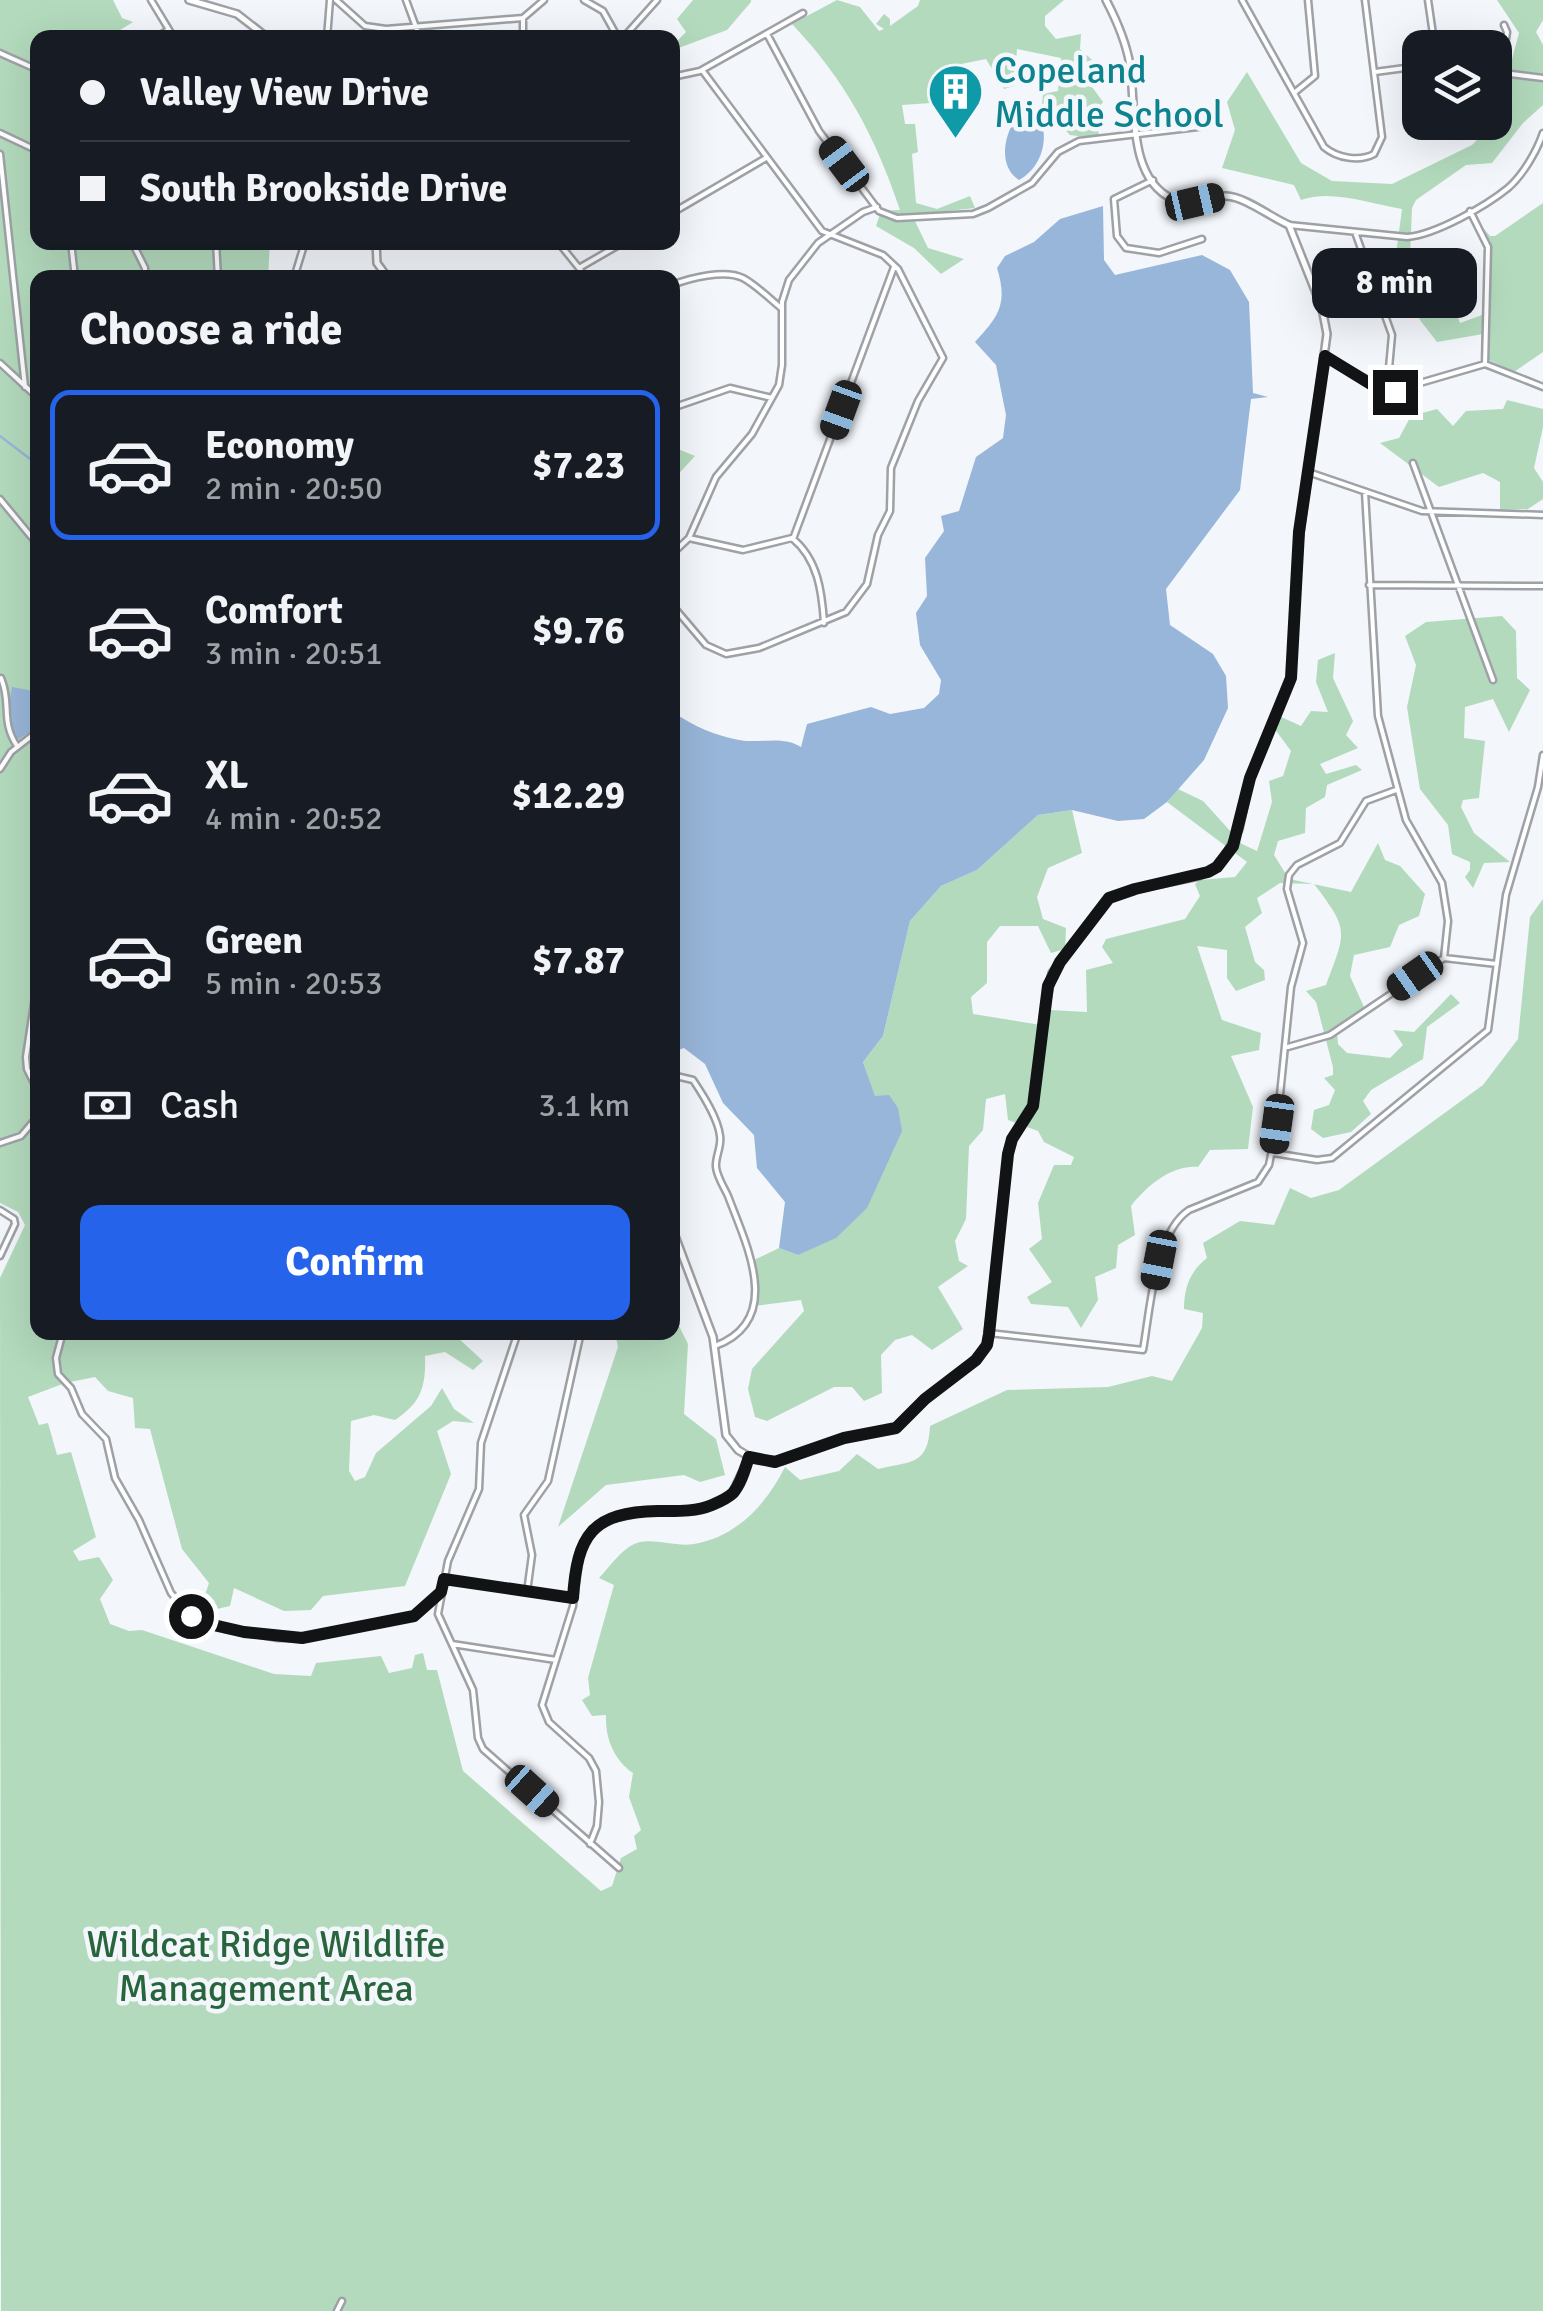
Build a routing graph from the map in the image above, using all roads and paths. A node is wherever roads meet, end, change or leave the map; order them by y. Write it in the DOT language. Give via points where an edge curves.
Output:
graph roads {
  1 [pos="151,0"];
  2 [pos="189,0"];
  3 [pos="333,0"];
  4 [pos="406,0"];
  5 [pos="544,0"];
  6 [pos="584,0"];
  7 [pos="657,0"];
  8 [pos="1106,0"];
  9 [pos="1242,0"];
  10 [pos="1308,0"];
  11 [pos="1365,0"];
  12 [pos="1428,0"];
  13 [pos="803,14"];
  14 [pos="523,18"];
  15 [pos="1504,25"];
  16 [pos="416,28"];
  17 [pos="168,30"];
  18 [pos="258,30"];
  19 [pos="328,30"];
  20 [pos="524,30"];
  21 [pos="615,30"];
  22 [pos="629,30"];
  23 [pos="1432,30"];
  24 [pos="1506,30"];
  25 [pos="766,34"];
  26 [pos="0,53"];
  27 [pos="30,66"];
  28 [pos="1402,68"];
  29 [pos="702,70"];
  30 [pos="1375,72"];
  31 [pos="680,75"];
  32 [pos="1512,75"];
  33 [pos="1543,78"];
  34 [pos="1294,93"];
  35 [pos="1206,126"];
  36 [pos="0,133"];
  37 [pos="1543,133"];
  38 [pos="1134,136"];
  39 [pos="30,147"];
  40 [pos="0,154"];
  41 [pos="766,158"];
  42 [pos="1153,180"];
  43 [pos="877,207"];
  44 [pos="680,208"];
  45 [pos="1470,211"];
  46 [pos="1288,225"];
  47 [pos="1355,232"];
  48 [pos="828,235"];
  49 [pos="1202,239"];
  50 [pos="564,250"];
  51 [pos="610,250"];
  52 [pos="894,265"];
  53 [pos="579,268"];
  54 [pos="680,283"];
  55 [pos="782,308"];
  56 [pos="1325,356"];
  57 [pos="0,363"];
  58 [pos="1485,364"];
  59 [pos="25,386"];
  60 [pos="1543,387"];
  61 [pos="30,391"];
  62 [pos="1387,392"];
  63 [pos="772,398"];
  64 [pos="680,405"];
  65 [pos="1413,463"];
  66 [pos="1308,472"];
  67 [pos="1365,492"];
  68 [pos="0,499"];
  69 [pos="1431,512"];
  70 [pos="1543,514"];
  71 [pos="30,536"];
  72 [pos="690,538"];
  73 [pos="794,539"];
  74 [pos="680,547"];
  75 [pos="1370,586"];
  76 [pos="1458,586"];
  77 [pos="1543,586"];
  78 [pos="680,614"];
  79 [pos="824,623"];
  80 [pos="1,678"];
  81 [pos="1493,680"];
  82 [pos="30,737"];
  83 [pos="17,746"];
  84 [pos="1543,755"];
  85 [pos="0,769"];
  86 [pos="1396,790"];
  87 [pos="1444,958"];
  88 [pos="1497,964"];
  89 [pos="30,1024"];
  90 [pos="1286,1048"];
  91 [pos="30,1075"];
  92 [pos="680,1077"];
  93 [pos="30,1125"];
  94 [pos="0,1143"];
  95 [pos="1272,1153"];
  96 [pos="0,1210"];
  97 [pos="2,1247"];
  98 [pos="680,1250"];
  99 [pos="0,1256"];
  100 [pos="989,1334"];
  101 [pos="61,1340"];
  102 [pos="515,1340"];
  103 [pos="580,1340"];
  104 [pos="715,1346"];
  105 [pos="749,1457"];
  106 [pos="444,1579"];
  107 [pos="441,1592"];
  108 [pos="528,1592"];
  109 [pos="573,1598"];
  110 [pos="426,1606"];
  111 [pos="439,1612"];
  112 [pos="452,1644"];
  113 [pos="556,1660"];
  114 [pos="590,1844"];
  115 [pos="618,1868"];
  116 [pos="342,2301"];
  117 [pos="336,2311"];
  1 -- 17 [label="street"];
  2 -- 18 [label="street" via="237,14"];
  3 -- 16 [label="street" via="365,26"];
  3 -- 19 [label="street"];
  4 -- 16 [label="street"];
  5 -- 14 [label="street"];
  6 -- 21 [label="street" via="598,5"];
  7 -- 22 [label="street"];
  8 -- 38 [label="street" via="1126,49"];
  9 -- 34 [label="street"];
  10 -- 34 [label="street" via="1315,76"];
  11 -- 30 [label="street"];
  12 -- 23 [label="street"];
  13 -- 25 [label="street"];
  14 -- 16 [label="street"];
  14 -- 20 [label="street"];
  15 -- 24 [label="street"];
  25 -- 29 [label="street"];
  25 -- 43 [label="street" via="820,130"];
  26 -- 27 [label="street"];
  28 -- 30 [label="street"];
  29 -- 31 [label="street"];
  29 -- 41 [label="street"];
  30 -- 34 [label="street" via="1382,137 1366,158 1324,148"];
  32 -- 33 [label="street"];
  35 -- 38 [label="street"];
  36 -- 39 [label="street"];
  37 -- 45 [label="street" via="1510,187"];
  38 -- 42 [label="street"];
  38 -- 43 [label="street" via="1079,141 1058,152 1032,184 973,214 905,220"];
  40 -- 59 [label="street"];
  41 -- 44 [label="street"];
  41 -- 48 [label="street"];
  42 -- 46 [label="street" via="1177,201 1230,196"];
  42 -- 49 [label="street" via="1114,200 1117,236 1126,248 1159,253"];
  43 -- 48 [label="street"];
  45 -- 47 [label="street" via="1418,236"];
  45 -- 58 [label="street" via="1488,247"];
  46 -- 47 [label="street"];
  46 -- 56 [label="street" via="1324,316"];
  47 -- 62 [label="street" via="1392,335"];
  48 -- 52 [label="street"];
  48 -- 55 [label="street" via="789,280"];
  50 -- 53 [label="street"];
  51 -- 53 [label="street"];
  52 -- 73 [label="street"];
  52 -- 79 [label="street" via="943,358 891,468 890,511 868,584 846,612"];
  54 -- 55 [label="street" via="734,275"];
  55 -- 63 [label="street" via="782,373"];
  56 -- 62 [label="street"];
  56 -- 66 [label="street"];
  57 -- 59 [label="street"];
  58 -- 60 [label="street"];
  58 -- 62 [label="street"];
  59 -- 61 [label="street"];
  63 -- 64 [label="street" via="730,388"];
  63 -- 72 [label="street" via="716,477"];
  65 -- 69 [label="street"];
  66 -- 67 [label="street"];
  66 -- 100 [label="street" via="1291,678 1250,778 1233,846 1208,872 1106,901 1051,977 1033,1106 1008,1154"];
  67 -- 69 [label="street"];
  67 -- 75 [label="street"];
  68 -- 71 [label="street"];
  69 -- 70 [label="street"];
  69 -- 76 [label="street"];
  72 -- 73 [label="street" via="743,550"];
  72 -- 74 [label="street"];
  73 -- 79 [label="street" via="814,566"];
  75 -- 76 [label="street"];
  75 -- 86 [label="street" via="1378,716"];
  76 -- 77 [label="street"];
  76 -- 81 [label="street"];
  78 -- 79 [label="street" via="706,644 726,654"];
  80 -- 83 [label="street" via="4,726"];
  82 -- 83 [label="street"];
  83 -- 85 [label="street"];
  84 -- 88 [label="street" via="1506,895"];
  86 -- 87 [label="street" via="1410,830 1442,883"];
  86 -- 90 [label="street" via="1366,801 1340,843 1289,875 1303,938 1290,987"];
  87 -- 88 [label="street"];
  87 -- 90 [label="street" via="1330,1035"];
  88 -- 95 [label="street" via="1486,1033 1332,1158"];
  89 -- 91 [label="street"];
  90 -- 95 [label="street"];
  92 -- 104 [label="street" via="694,1080 721,1137 716,1168 756,1280 748,1320"];
  93 -- 94 [label="street"];
  95 -- 100 [label="street" via="1258,1182 1189,1210 1174,1226 1159,1260 1142,1350"];
  96 -- 97 [label="street" via="15,1224"];
  97 -- 99 [label="street"];
  98 -- 104 [label="street"];
  100 -- 105 [label="street" via="976,1360 896,1428 775,1462"];
  101 -- 110 [label="street" via="58,1374 106,1439 112,1472 165,1582 191,1616 226,1629 291,1638 402,1620"];
  102 -- 106 [label="street" via="481,1442 479,1489"];
  103 -- 108 [label="street" via="548,1481 524,1520 532,1554"];
  104 -- 105 [label="street" via="723,1426"];
  105 -- 109 [label="street" via="732,1495 712,1504 633,1513 597,1525 576,1566"];
  106 -- 107 [label="street"];
  106 -- 108 [label="street"];
  107 -- 110 [label="street"];
  107 -- 111 [label="street"];
  108 -- 109 [label="street"];
  109 -- 113 [label="street"];
  110 -- 111 [label="street"];
  111 -- 112 [label="street"];
  112 -- 113 [label="street"];
  112 -- 114 [label="street" via="474,1690 483,1749"];
  113 -- 114 [label="street" via="542,1710 596,1771 599,1802"];
  114 -- 115 [label="street"];
  116 -- 117 [label="street"];
}
